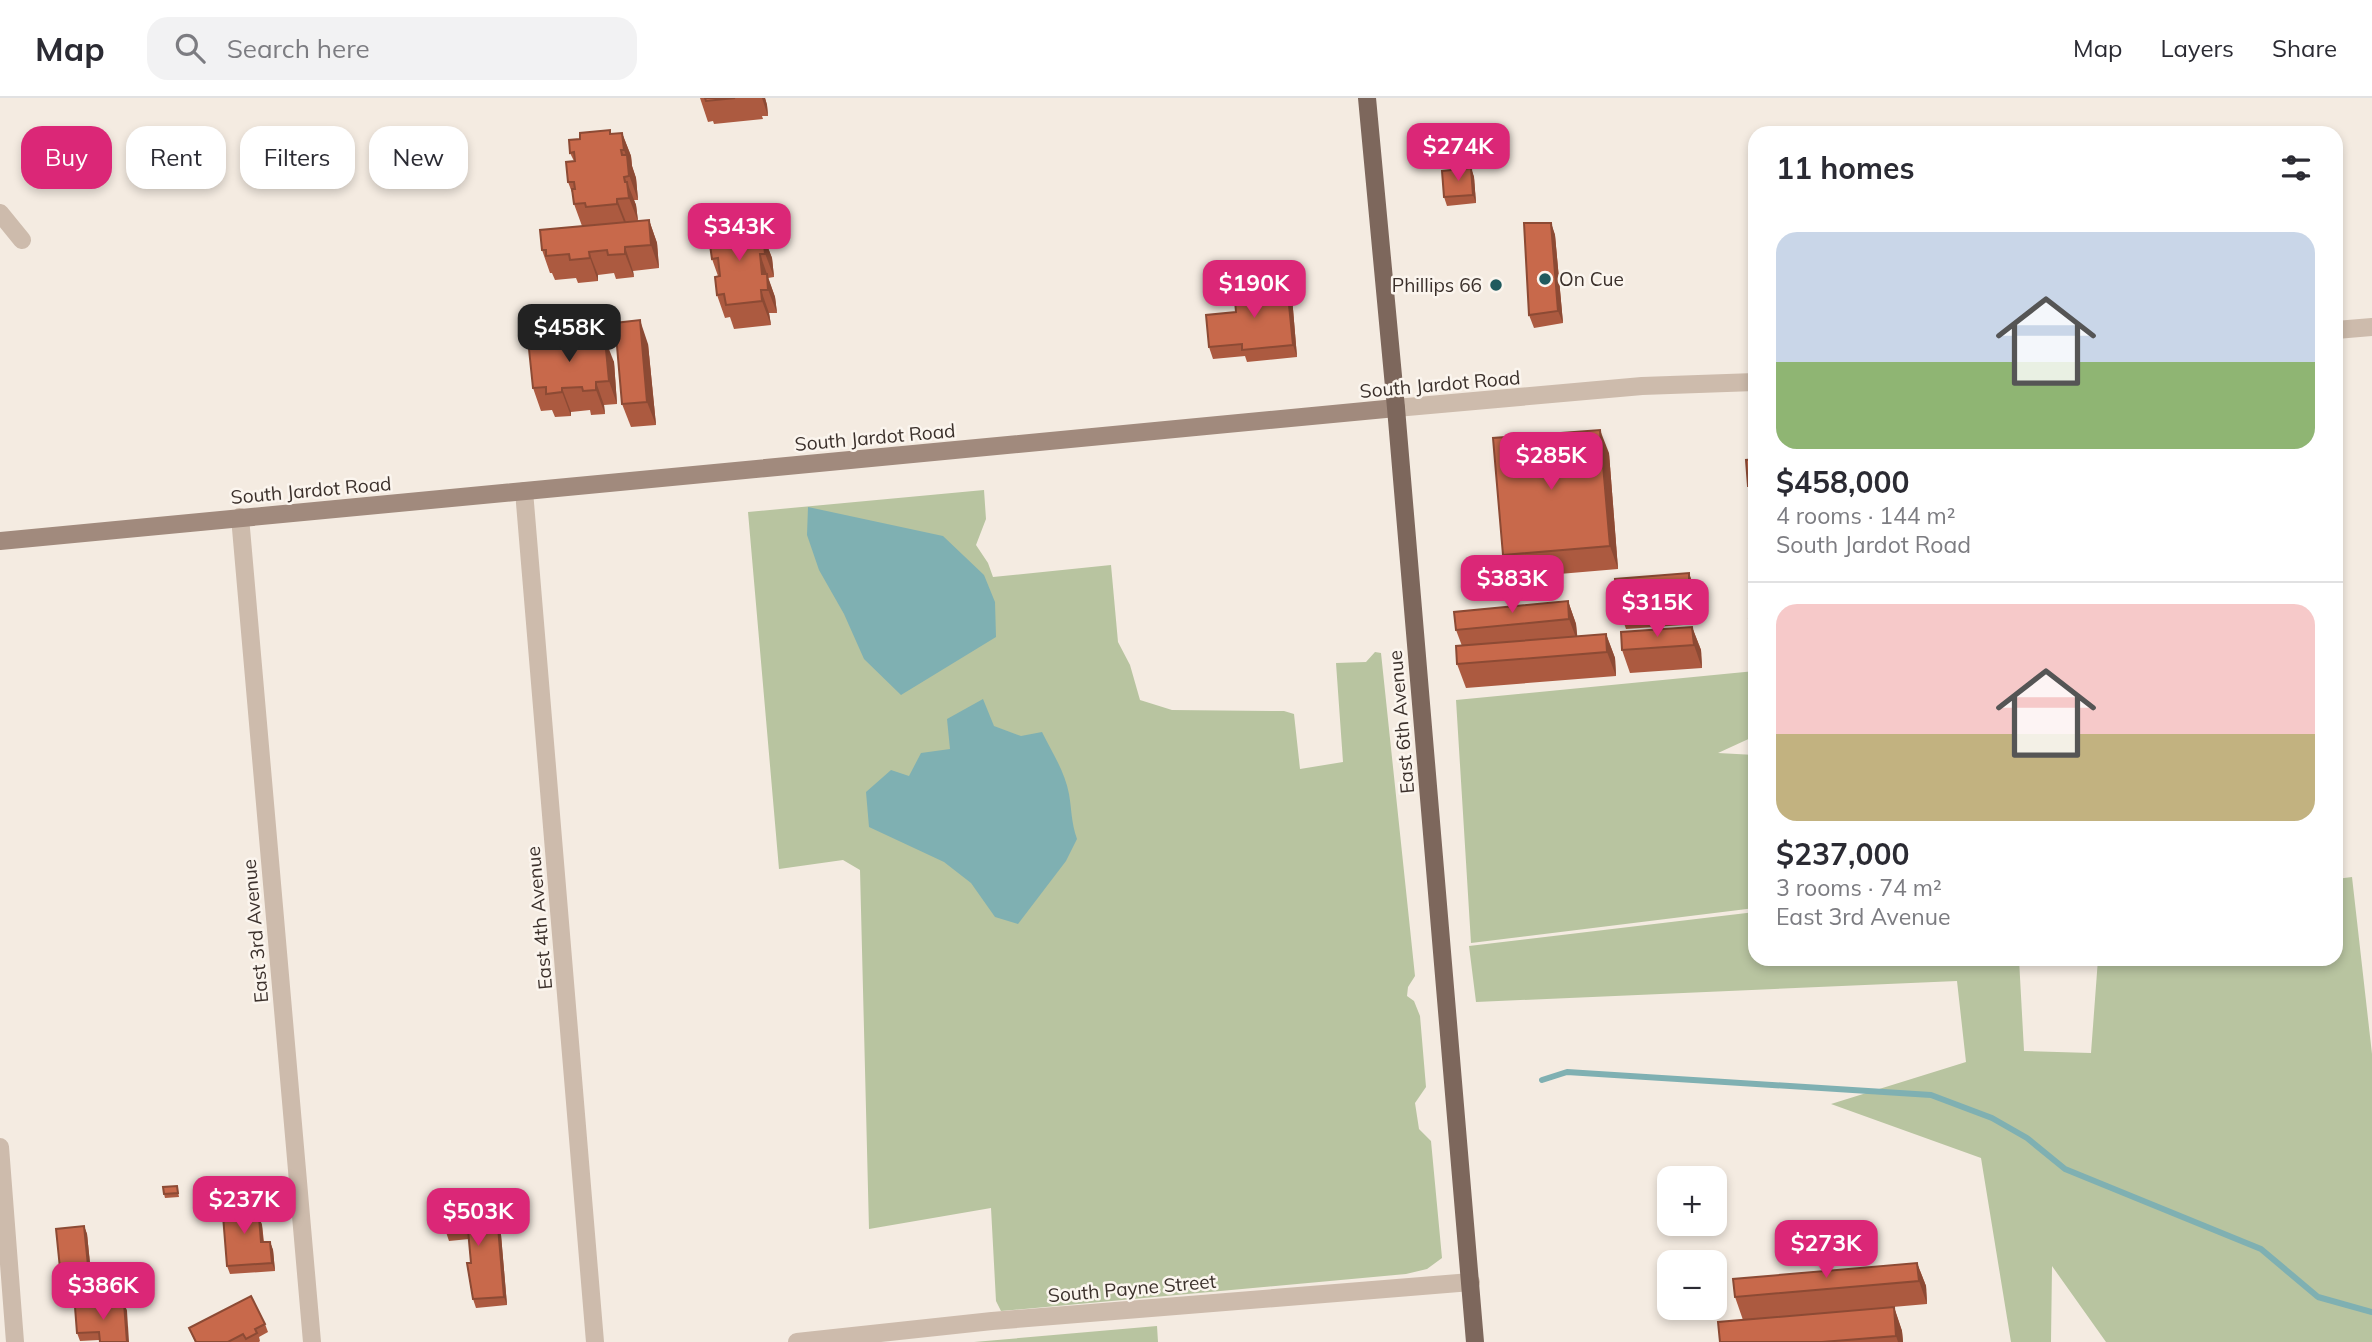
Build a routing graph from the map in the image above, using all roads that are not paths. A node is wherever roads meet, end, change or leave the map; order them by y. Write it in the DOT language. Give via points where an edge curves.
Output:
graph roads {
  1 [pos="1367,98"];
  2 [pos="0,213"];
  3 [pos="22,240"];
  4 [pos="2372,327"];
  5 [pos="2343,329"];
  6 [pos="1748,382"];
  7 [pos="1396,408"];
  8 [pos="524,491"];
  9 [pos="240,517"];
  10 [pos="0,541"];
  11 [pos="0,1147"];
  12 [pos="1471,1282"];
  13 [pos="15,1342"];
  14 [pos="312,1342"];
  15 [pos="596,1342"];
  16 [pos="797,1342"];
  17 [pos="1475,1342"];
  1 -- 7 [label="main road, East 6th Avenue"];
  2 -- 3 [label="street"];
  4 -- 5 [label="street"];
  6 -- 7 [label="street, South Jardot Road" via="1642,386"];
  7 -- 8 [label="main road, South Jardot Road"];
  7 -- 12 [label="main road, East 6th Avenue"];
  8 -- 9 [label="main road, South Jardot Road"];
  8 -- 15 [label="street, East 4th Avenue"];
  9 -- 10 [label="main road, South Jardot Road"];
  9 -- 14 [label="street, East 3rd Avenue"];
  11 -- 13 [label="street"];
  12 -- 16 [label="street, South Payne Street"];
  12 -- 17 [label="main road, East 6th Avenue"];
}
